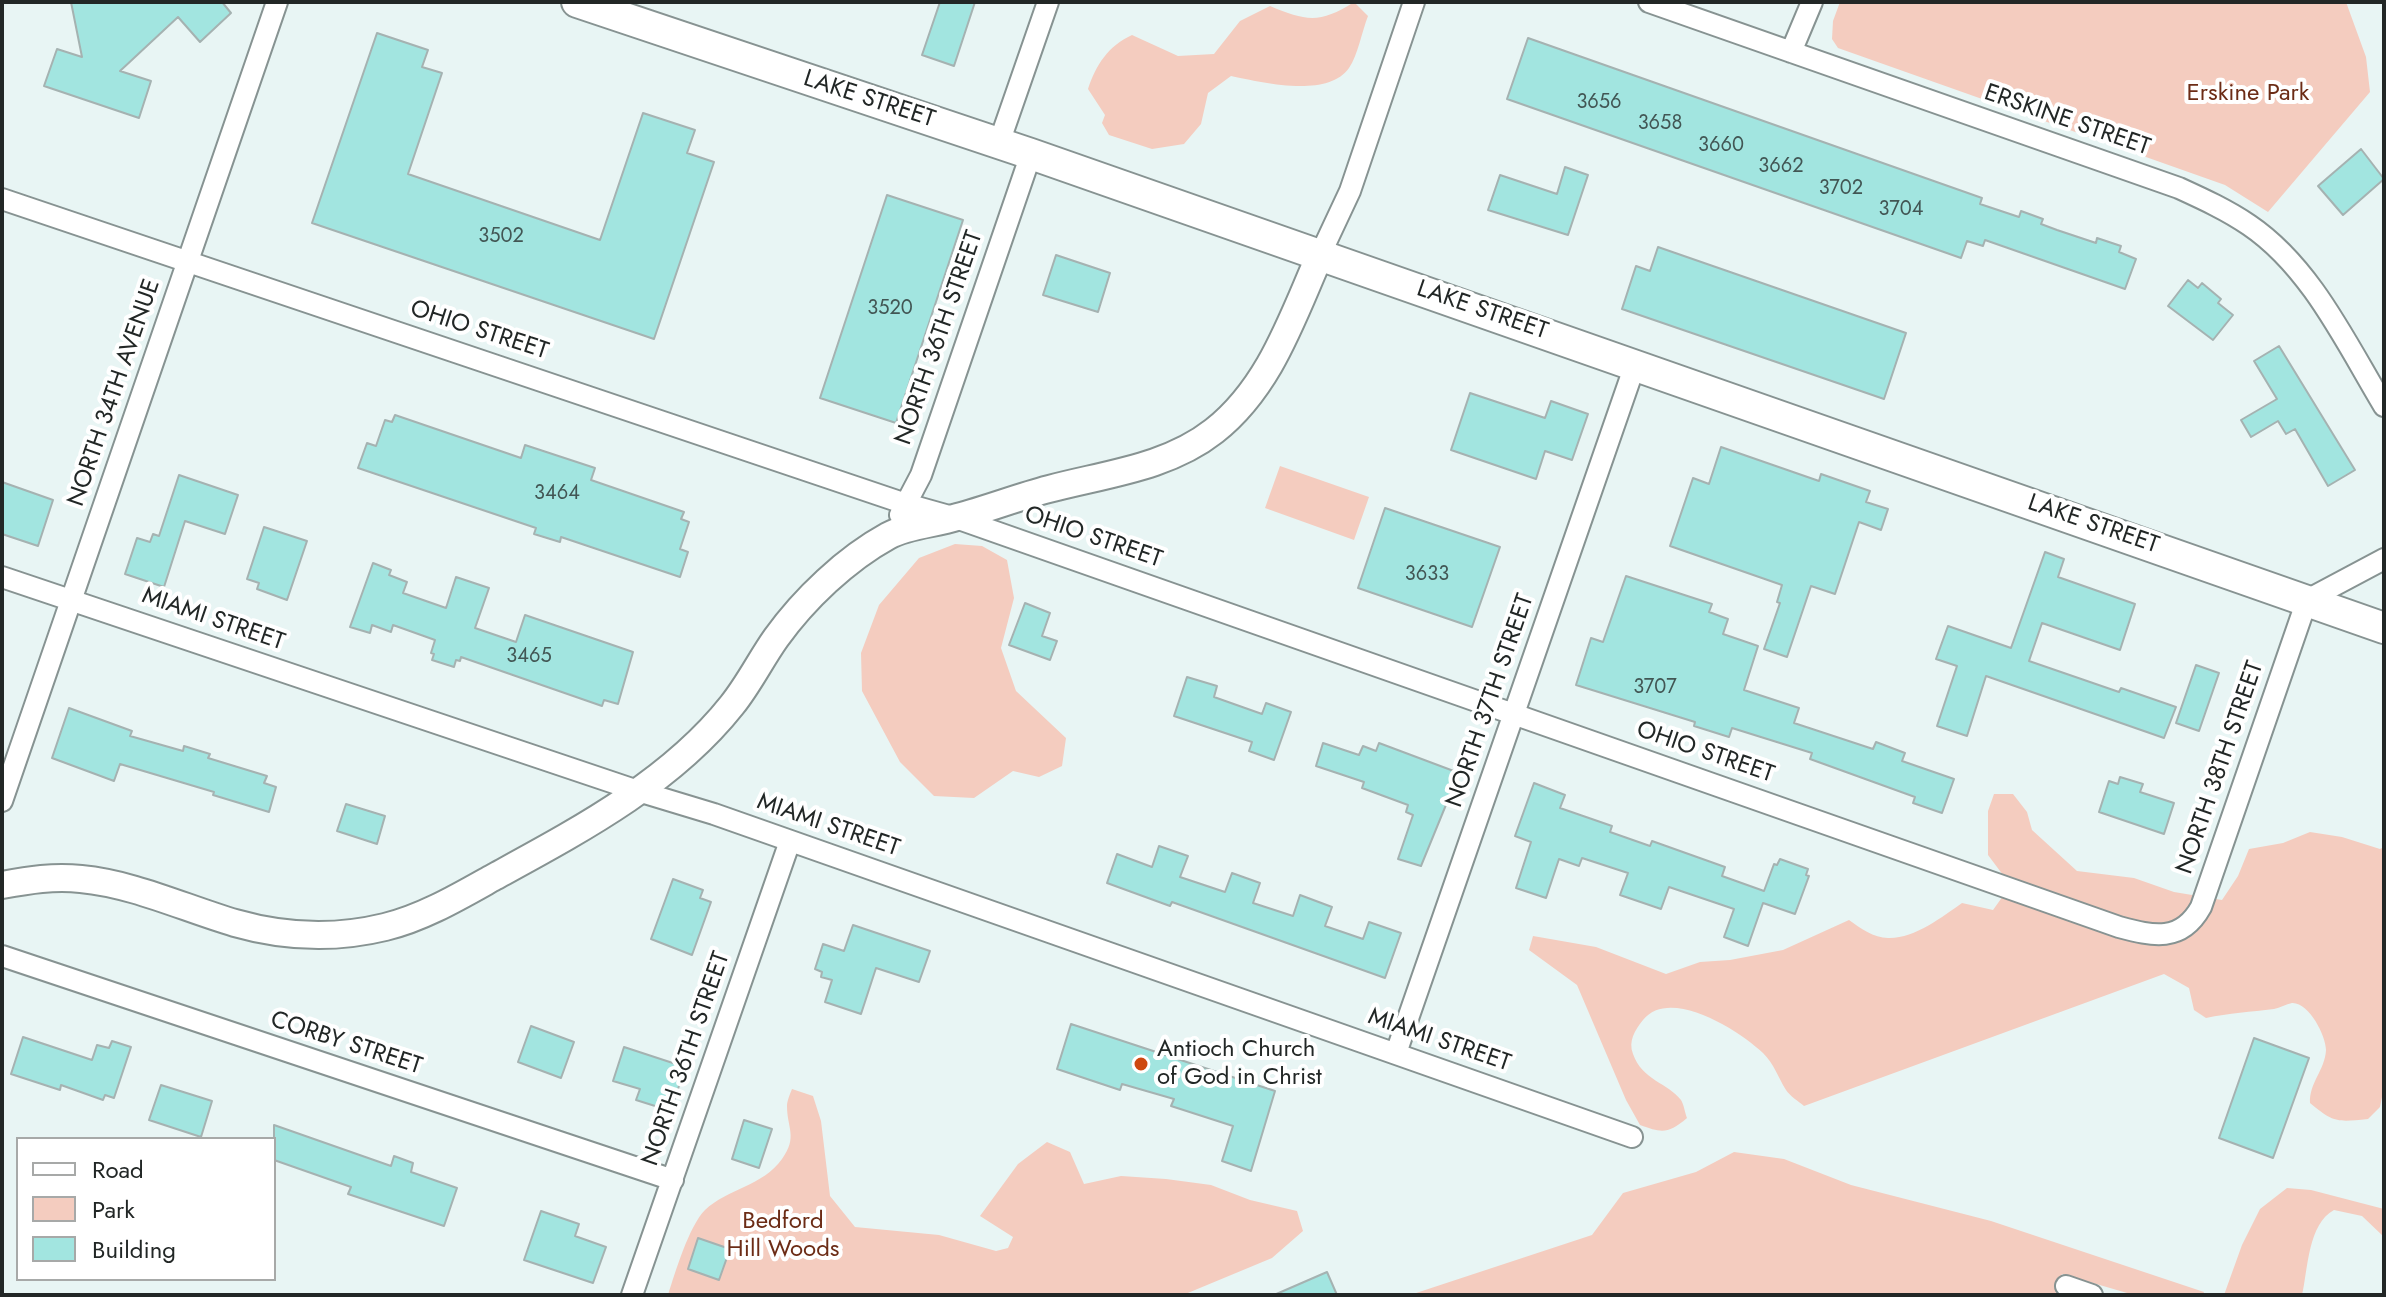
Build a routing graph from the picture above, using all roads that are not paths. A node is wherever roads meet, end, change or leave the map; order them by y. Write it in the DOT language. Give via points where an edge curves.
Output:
graph roads {
  1 [pos="277,2"];
  2 [pos="577,2"];
  3 [pos="1048,2"];
  4 [pos="1414,2"];
  5 [pos="1649,2"];
  6 [pos="1812,2"];
  7 [pos="1791,52"];
  8 [pos="999,143"];
  9 [pos="1031,154"];
  10 [pos="2,199"];
  11 [pos="1320,255"];
  12 [pos="188,262"];
  13 [pos="1635,365"];
  14 [pos="2384,406"];
  15 [pos="906,504"];
  16 [pos="956,518"];
  17 [pos="890,534"];
  18 [pos="2384,559"];
  19 [pos="2,577"];
  20 [pos="71,600"];
  21 [pos="2307,600"];
  22 [pos="2384,628"];
  23 [pos="1514,714"];
  24 [pos="638,791"];
  25 [pos="2,801"];
  26 [pos="790,841"];
  27 [pos="2,885"];
  28 [pos="2164,934"];
  29 [pos="2,956"];
  30 [pos="1396,1053"];
  31 [pos="1632,1137"];
  32 [pos="673,1180"];
  33 [pos="2066,1286"];
  34 [pos="632,1295"];
  35 [pos="2092,1295"];
  1 -- 12 [label="street, NORTH 34TH AVENUE"];
  2 -- 8 [label="main road, LAKE STREET"];
  3 -- 8 [label="street"];
  4 -- 11 [label="street" via="1350,191"];
  5 -- 7 [label="street, ERSKINE STREET"];
  6 -- 7 [label="street"];
  7 -- 14 [label="street, ERSKINE STREET" via="2219,206 2288,259 2316,294"];
  8 -- 9 [label="main road, LAKE STREET"];
  9 -- 11 [label="main road, LAKE STREET"];
  9 -- 15 [label="street, NORTH 36TH STREET" via="926,461"];
  10 -- 12 [label="street, OHIO STREET"];
  11 -- 13 [label="main road, LAKE STREET"];
  11 -- 16 [label="street" via="1270,367 1248,399 1209,434 1148,465"];
  12 -- 15 [label="street, OHIO STREET"];
  12 -- 20 [label="street, NORTH 34TH AVENUE"];
  13 -- 21 [label="main road, LAKE STREET"];
  13 -- 23 [label="street, NORTH 37TH STREET"];
  15 -- 16 [label="street, OHIO STREET"];
  15 -- 17 [label="street, NORTH 36TH STREET"];
  16 -- 17 [label="street"];
  16 -- 23 [label="street, OHIO STREET"];
  17 -- 24 [label="street" via="818,589 776,638 734,703 689,753"];
  18 -- 21 [label="street"];
  19 -- 20 [label="street, MIAMI STREET"];
  20 -- 24 [label="street, MIAMI STREET"];
  20 -- 25 [label="street, NORTH 34TH AVENUE"];
  21 -- 22 [label="main road, LAKE STREET"];
  21 -- 28 [label="street, NORTH 38TH STREET" via="2201,907 2181,930"];
  23 -- 28 [label="street, OHIO STREET" via="2119,927"];
  23 -- 30 [label="street, NORTH 37TH STREET"];
  24 -- 26 [label="street, MIAMI STREET"];
  24 -- 27 [label="street" via="462,895 397,923 336,935 261,930 129,888 82,879"];
  26 -- 30 [label="street, MIAMI STREET"];
  26 -- 32 [label="street, NORTH 36TH STREET"];
  29 -- 32 [label="street, CORBY STREET"];
  30 -- 31 [label="street, MIAMI STREET"];
  32 -- 34 [label="street, NORTH 36TH STREET"];
  33 -- 35 [label="street"];
}
